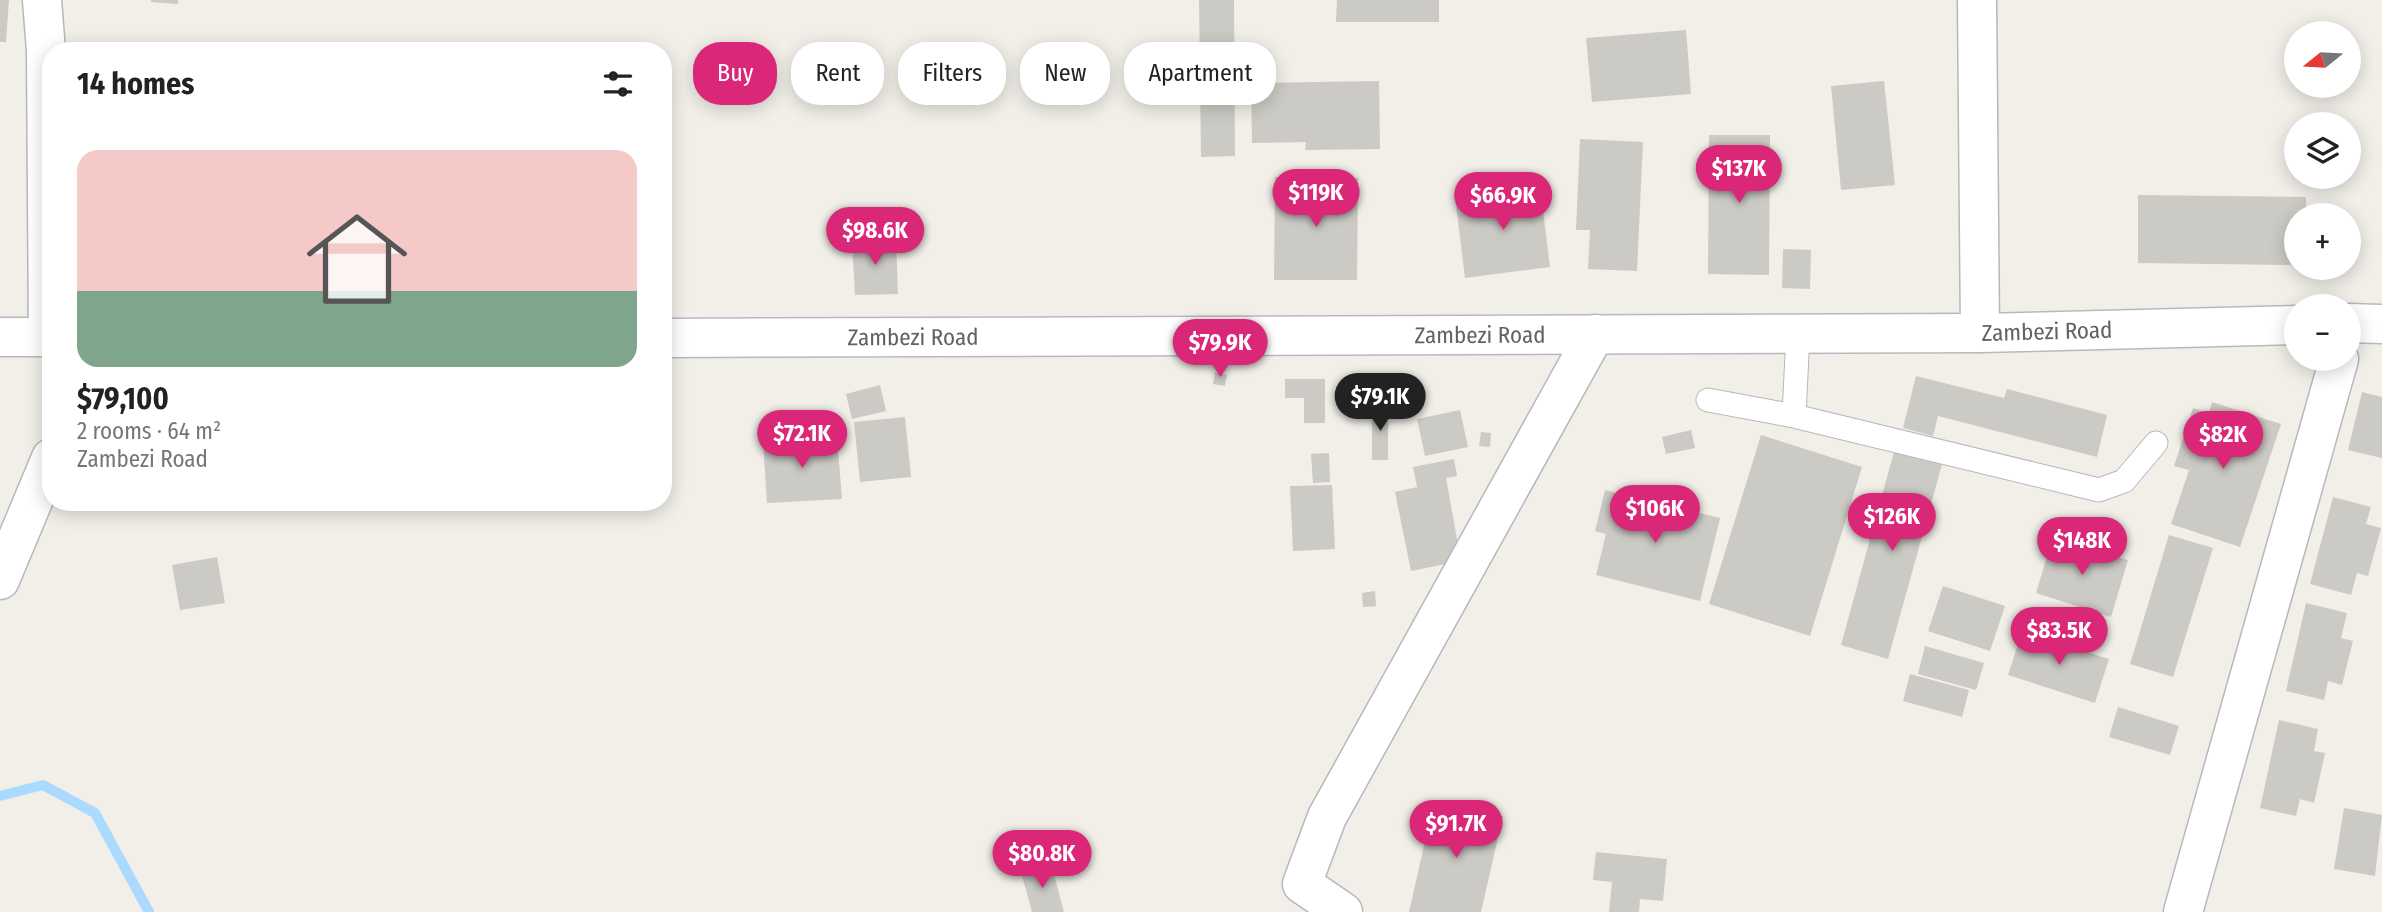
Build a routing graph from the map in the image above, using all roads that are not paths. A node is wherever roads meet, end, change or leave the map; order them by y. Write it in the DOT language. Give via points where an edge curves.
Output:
graph roads {
  1 [pos="42,0"];
  2 [pos="1978,0"];
  3 [pos="45,42"];
  4 [pos="2361,324"];
  5 [pos="2382,324"];
  6 [pos="2284,325"];
  7 [pos="1798,333"];
  8 [pos="1980,333"];
  9 [pos="1595,334"];
  10 [pos="0,337"];
  11 [pos="42,337"];
  12 [pos="672,338"];
  13 [pos="2336,371"];
  14 [pos="1708,400"];
  15 [pos="1794,416"];
  16 [pos="2156,443"];
  17 [pos="42,480"];
  18 [pos="0,580"];
  19 [pos="1343,912"];
  20 [pos="2183,912"];
  1 -- 3 [label="street"];
  2 -- 8 [label="street"];
  4 -- 5 [label="street"];
  6 -- 8 [label="street, Zambezi Road"];
  7 -- 8 [label="street, Zambezi Road"];
  7 -- 9 [label="street, Zambezi Road"];
  7 -- 15 [label="lane"];
  9 -- 12 [label="street, Zambezi Road"];
  9 -- 19 [label="street" via="1327,817 1302,884"];
  10 -- 11 [label="street"];
  13 -- 20 [label="street"];
  14 -- 15 [label="lane"];
  15 -- 16 [label="lane" via="2099,490 2124,481"];
  17 -- 18 [label="street"];
}
